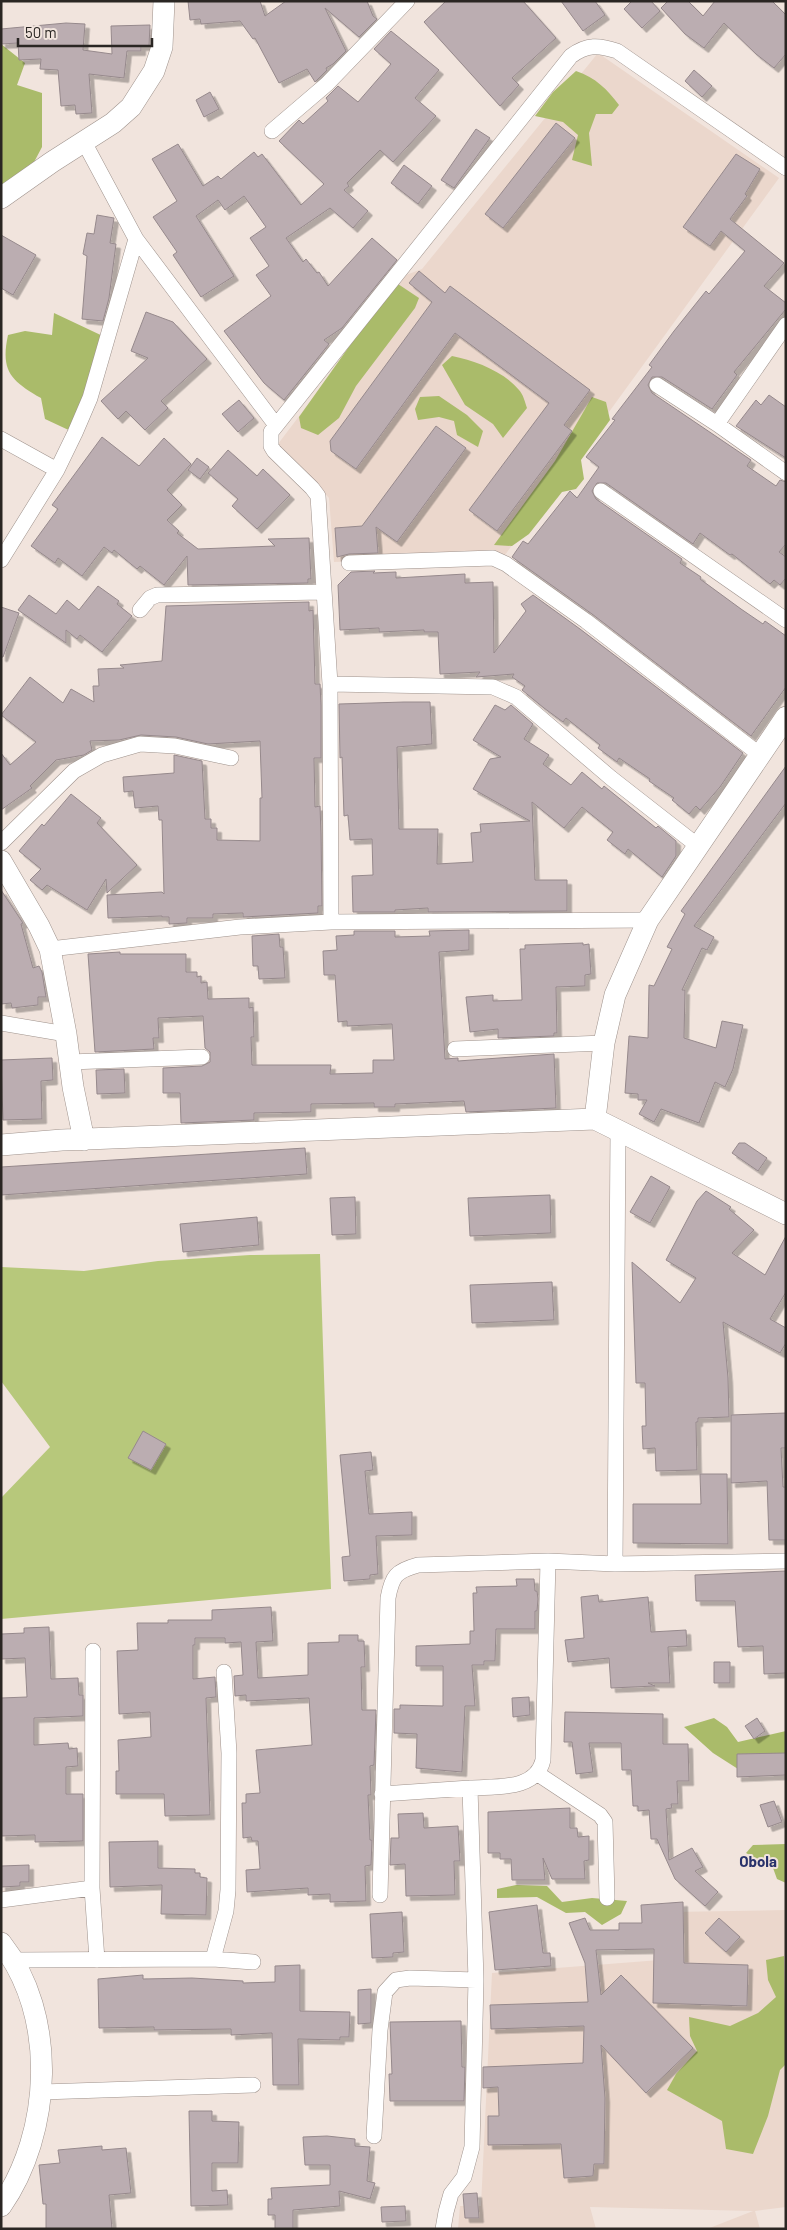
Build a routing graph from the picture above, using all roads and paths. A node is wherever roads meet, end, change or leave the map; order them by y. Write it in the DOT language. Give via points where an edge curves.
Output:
graph roads {
  1 [pos="164,1"];
  2 [pos="407,1"];
  3 [pos="272,131"];
  4 [pos="84,142"];
  5 [pos="786,168"];
  6 [pos="1,198"];
  7 [pos="136,239"];
  8 [pos="786,325"];
  9 [pos="657,385"];
  10 [pos="275,424"];
  11 [pos="717,424"];
  12 [pos="1,439"];
  13 [pos="57,470"];
  14 [pos="786,474"];
  15 [pos="601,491"];
  16 [pos="1,560"];
  17 [pos="349,563"];
  18 [pos="323,592"];
  19 [pos="140,610"];
  20 [pos="786,620"];
  21 [pos="330,684"];
  22 [pos="786,717"];
  23 [pos="759,754"];
  24 [pos="231,758"];
  25 [pos="1,843"];
  26 [pos="698,846"];
  27 [pos="1,861"];
  28 [pos="648,920"];
  29 [pos="331,922"];
  30 [pos="50,949"];
  31 [pos="1,1023"];
  32 [pos="66,1034"];
  33 [pos="604,1043"];
  34 [pos="455,1049"];
  35 [pos="202,1057"];
  36 [pos="70,1062"];
  37 [pos="595,1119"];
  38 [pos="618,1131"];
  39 [pos="84,1140"];
  40 [pos="1,1145"];
  41 [pos="786,1214"];
  42 [pos="548,1560"];
  43 [pos="786,1561"];
  44 [pos="615,1564"];
  45 [pos="93,1651"];
  46 [pos="224,1672"];
  47 [pos="538,1774"];
  48 [pos="470,1788"];
  49 [pos="382,1794"];
  50 [pos="92,1888"];
  51 [pos="380,1895"];
  52 [pos="607,1898"];
  53 [pos="1,1900"];
  54 [pos="1,1943"];
  55 [pos="213,1959"];
  56 [pos="15,1960"];
  57 [pos="97,1960"];
  58 [pos="253,1962"];
  59 [pos="476,1980"];
  60 [pos="253,2085"];
  61 [pos="42,2092"];
  62 [pos="374,2136"];
  63 [pos="1,2206"];
  64 [pos="444,2229"];
  1 -- 4 [label="street" via="162,47 154,71 131,106 113,123"];
  2 -- 3 [label="street" via="328,84"];
  4 -- 6 [label="street"];
  4 -- 7 [label="street"];
  5 -- 10 [label="street" via="617,51 590,46 581,49 565,64"];
  7 -- 10 [label="street"];
  7 -- 13 [label="street" via="90,398"];
  8 -- 11 [label="street"];
  9 -- 11 [label="street"];
  10 -- 18 [label="street" via="270,440 274,451 318,496"];
  11 -- 14 [label="street"];
  12 -- 13 [label="street"];
  13 -- 16 [label="street"];
  15 -- 20 [label="street"];
  17 -- 23 [label="street" via="493,558 506,564"];
  18 -- 19 [label="street" via="157,595"];
  18 -- 21 [label="street"];
  21 -- 26 [label="street" via="493,687 516,697"];
  21 -- 29 [label="street"];
  22 -- 23 [label="street"];
  23 -- 26 [label="street"];
  24 -- 25 [label="street" via="175,746 140,744 102,755 74,771"];
  26 -- 28 [label="street"];
  27 -- 30 [label="street"];
  28 -- 29 [label="street"];
  28 -- 33 [label="street" via="615,995"];
  29 -- 30 [label="street" via="240,927"];
  30 -- 32 [label="street"];
  31 -- 32 [label="street"];
  32 -- 36 [label="street"];
  33 -- 34 [label="street"];
  33 -- 37 [label="street"];
  35 -- 36 [label="street"];
  36 -- 39 [label="street"];
  37 -- 38 [label="street"];
  37 -- 39 [label="street"];
  38 -- 41 [label="street"];
  38 -- 44 [label="street"];
  39 -- 40 [label="street"];
  42 -- 44 [label="street"];
  42 -- 47 [label="street" via="543,1760"];
  42 -- 49 [label="street" via="418,1565 395,1575 388,1598"];
  43 -- 44 [label="street"];
  45 -- 50 [label="street"];
  46 -- 55 [label="street" via="229,1881 226,1911"];
  47 -- 48 [label="street" via="519,1784"];
  47 -- 52 [label="street" via="600,1815 605,1822"];
  48 -- 49 [label="street"];
  48 -- 59 [label="street"];
  49 -- 51 [label="street"];
  50 -- 53 [label="street"];
  50 -- 57 [label="street"];
  54 -- 56 [label="street"];
  55 -- 57 [label="street"];
  55 -- 58 [label="street"];
  56 -- 57 [label="street"];
  56 -- 61 [label="street" via="37,2020"];
  59 -- 62 [label="street" via="410,1978 396,1980 385,1992"];
  59 -- 64 [label="street" via="472,2147 464,2177 451,2194"];
  60 -- 61 [label="street"];
  61 -- 63 [label="street" via="34,2133 20,2172"];
}
